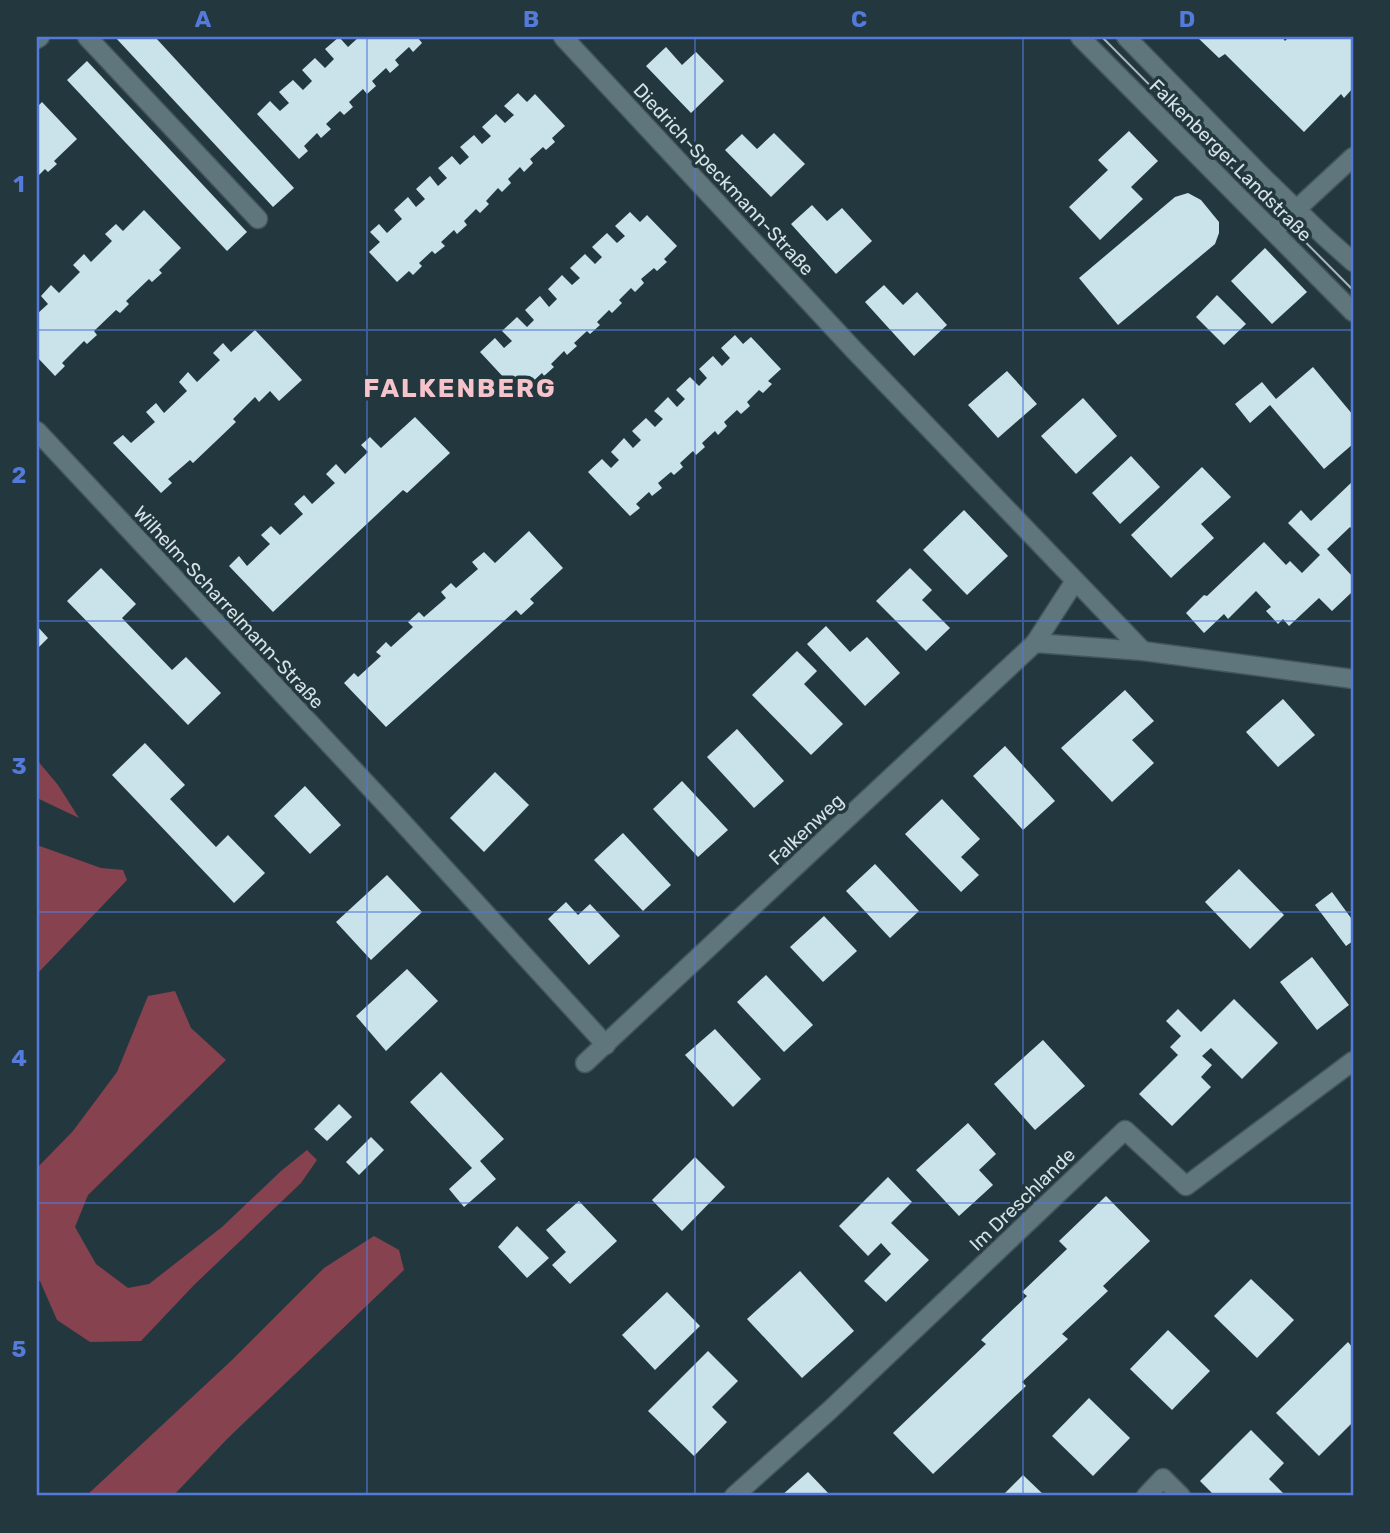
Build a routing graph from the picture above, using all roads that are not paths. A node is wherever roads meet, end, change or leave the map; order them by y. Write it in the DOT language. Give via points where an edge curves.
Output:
graph roads {
  1 [pos="87,37"];
  2 [pos="564,37"];
  3 [pos="1080,37"];
  4 [pos="1126,37"];
  5 [pos="1353,157"];
  6 [pos="1297,209"];
  7 [pos="258,219"];
  8 [pos="1273,231"];
  9 [pos="1353,262"];
  10 [pos="1353,312"];
  11 [pos="37,431"];
  12 [pos="1075,581"];
  13 [pos="1035,643"];
  14 [pos="1143,651"];
  15 [pos="1353,679"];
  16 [pos="606,1045"];
  17 [pos="1353,1061"];
  18 [pos="585,1063"];
  19 [pos="734,1496"];
  20 [pos="1146,1496"];
  21 [pos="1181,1496"];
  1 -- 7 [label="street"];
  2 -- 12 [label="street, Diedrich-Speckmann-Straße"];
  3 -- 8 [label="street, Falkenberger Landstraße"];
  4 -- 6 [label="street, Falkenberger Landstraße"];
  5 -- 6 [label="street"];
  6 -- 8 [label="street"];
  6 -- 9 [label="street, Falkenberger Landstraße"];
  8 -- 10 [label="street, Falkenberger Landstraße"];
  11 -- 16 [label="street, Wilhelm-Scharrelmann-Straße"];
  12 -- 13 [label="street, Falkenweg"];
  12 -- 14 [label="street"];
  13 -- 14 [label="street"];
  13 -- 16 [label="street, Falkenweg"];
  14 -- 15 [label="street"];
  16 -- 18 [label="street, Falkenweg"];
  17 -- 19 [label="street, Im Dreschlande" via="1186,1186 1125,1130"];
  20 -- 21 [label="street" via="1163,1478"];
}
